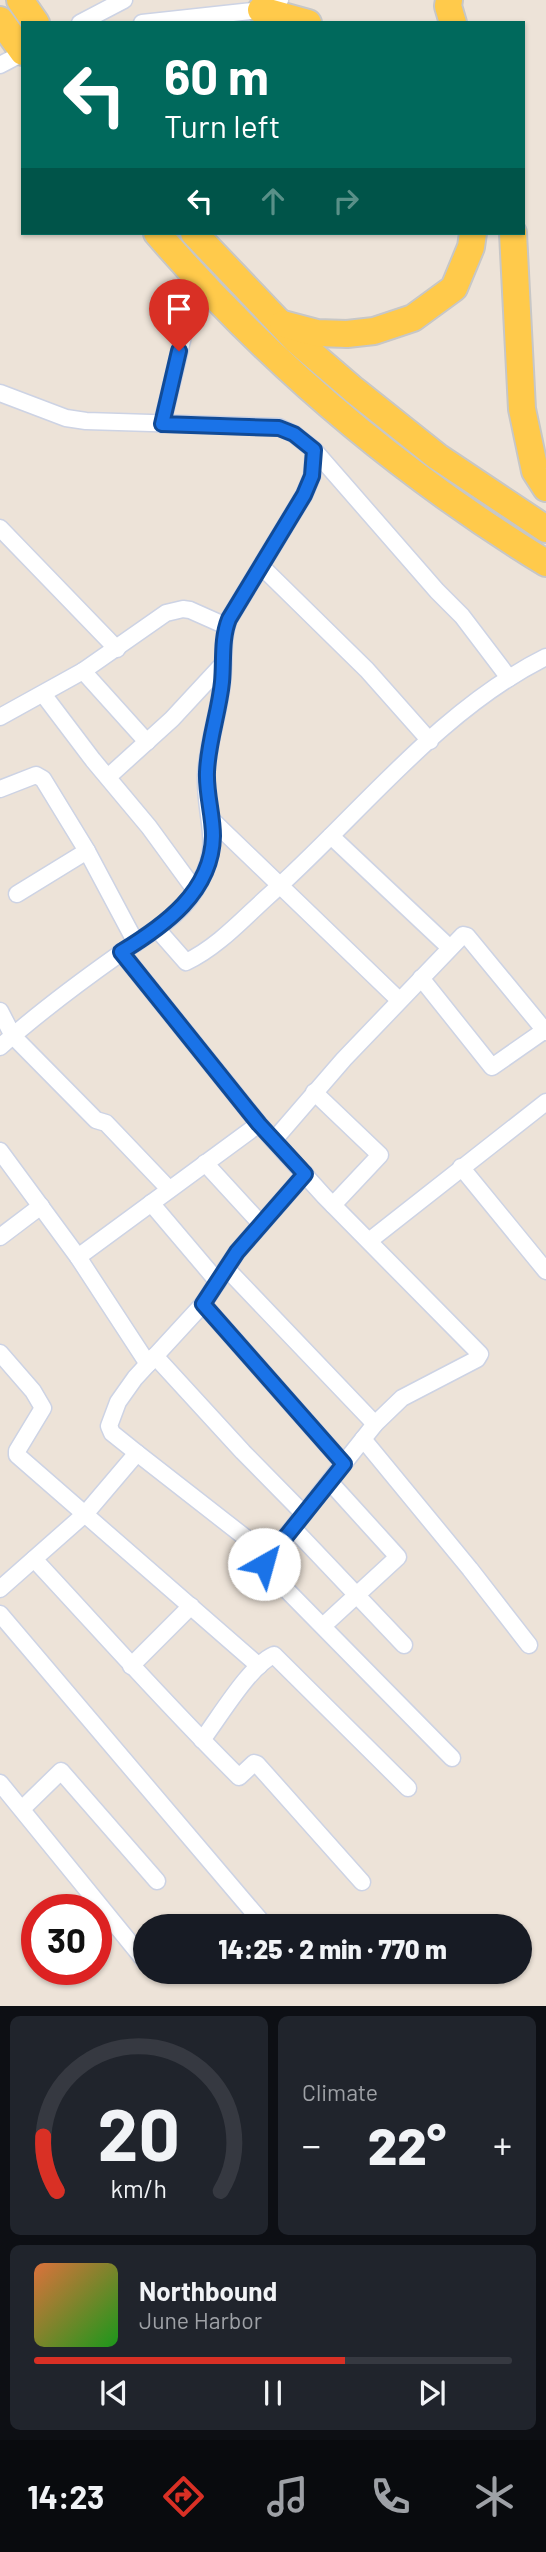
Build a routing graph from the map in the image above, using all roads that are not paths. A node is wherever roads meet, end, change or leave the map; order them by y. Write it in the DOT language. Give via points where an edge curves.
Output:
graph roads {
  1 [pos="20,0"];
  2 [pos="124,0"];
  3 [pos="449,0"];
  4 [pos="271,5"];
  5 [pos="0,20"];
  6 [pos="35,21"];
  7 [pos="84,21"];
  8 [pos="156,21"];
  9 [pos="304,21"];
  10 [pos="452,21"];
  11 [pos="21,49"];
  12 [pos="21,53"];
  13 [pos="0,65"];
  14 [pos="159,235"];
  15 [pos="196,235"];
  16 [pos="473,235"];
  17 [pos="513,235"];
  18 [pos="197,278"];
  19 [pos="282,324"];
  20 [pos="0,393"];
  21 [pos="162,424"];
  22 [pos="314,450"];
  23 [pos="546,488"];
  24 [pos="0,528"];
  25 [pos="546,529"];
  26 [pos="546,563"];
  27 [pos="262,567"];
  28 [pos="226,626"];
  29 [pos="117,649"];
  30 [pos="546,657"];
  31 [pos="223,664"];
  32 [pos="83,671"];
  33 [pos="509,678"];
  34 [pos="43,694"];
  35 [pos="0,717"];
  36 [pos="147,741"];
  37 [pos="430,741"];
  38 [pos="107,777"];
  39 [pos="0,789"];
  40 [pos="211,819"];
  41 [pos="331,836"];
  42 [pos="87,851"];
  43 [pos="279,886"];
  44 [pos="195,890"];
  45 [pos="17,894"];
  46 [pos="158,929"];
  47 [pos="136,943"];
  48 [pos="450,948"];
  49 [pos="121,952"];
  50 [pos="421,978"];
  51 [pos="399,1000"];
  52 [pos="0,1011"];
  53 [pos="545,1031"];
  54 [pos="13,1036"];
  55 [pos="0,1047"];
  56 [pos="314,1092"];
  57 [pos="546,1102"];
  58 [pos="259,1124"];
  59 [pos="274,1140"];
  60 [pos="0,1152"];
  61 [pos="205,1163"];
  62 [pos="461,1167"];
  63 [pos="305,1174"];
  64 [pos="169,1189"];
  65 [pos="151,1203"];
  66 [pos="333,1205"];
  67 [pos="41,1206"];
  68 [pos="261,1224"];
  69 [pos="0,1237"];
  70 [pos="369,1241"];
  71 [pos="78,1257"];
  72 [pos="546,1271"];
  73 [pos="222,1275"];
  74 [pos="203,1304"];
  75 [pos="151,1360"];
  76 [pos="3,1362"];
  77 [pos="375,1424"];
  78 [pos="363,1439"];
  79 [pos="137,1453"];
  80 [pos="344,1464"];
  81 [pos="330,1482"];
  82 [pos="86,1513"];
  83 [pos="304,1514"];
  84 [pos="293,1528"];
  85 [pos="269,1556"];
  86 [pos="34,1559"];
  87 [pos="0,1590"];
  88 [pos="357,1595"];
  89 [pos="191,1606"];
  90 [pos="0,1614"];
  91 [pos="323,1626"];
  92 [pos="404,1645"];
  93 [pos="529,1645"];
  94 [pos="131,1666"];
  95 [pos="259,1666"];
  96 [pos="202,1740"];
  97 [pos="452,1758"];
  98 [pos="0,1783"];
  99 [pos="408,1788"];
  100 [pos="22,1809"];
  101 [pos="157,1881"];
  102 [pos="362,1882"];
  103 [pos="255,1914"];
  104 [pos="133,1946"];
  1 -- 6 [label="main road"];
  2 -- 7 [label="street"];
  3 -- 10 [label="main road"];
  4 -- 8 [label="street"];
  4 -- 9 [label="main road"];
  5 -- 11 [label="main road"];
  12 -- 13 [label="street"];
  14 -- 18 [label="main road"];
  15 -- 19 [label="main road"];
  16 -- 19 [label="main road" via="454,288 413,318 374,331 346,334"];
  17 -- 23 [label="main road" via="522,409 535,471"];
  18 -- 21 [label="street"];
  18 -- 26 [label="main road" via="296,377 378,446"];
  19 -- 25 [label="main road" via="395,424"];
  20 -- 21 [label="street" via="66,418"];
  21 -- 22 [label="street" via="279,428"];
  22 -- 27 [label="street" via="312,476 304,495"];
  22 -- 33 [label="street" via="462,616"];
  24 -- 29 [label="street"];
  27 -- 28 [label="street"];
  27 -- 37 [label="street" via="367,670"];
  28 -- 29 [label="street" via="190,610 178,610 166,613"];
  28 -- 31 [label="street"];
  29 -- 32 [label="street"];
  30 -- 33 [label="street"];
  31 -- 36 [label="street"];
  31 -- 40 [label="street" via="207,764"];
  32 -- 34 [label="street"];
  32 -- 36 [label="street"];
  33 -- 37 [label="street"];
  34 -- 35 [label="street"];
  34 -- 38 [label="street"];
  36 -- 38 [label="street"];
  37 -- 41 [label="street"];
  38 -- 44 [label="street"];
  39 -- 42 [label="street" via="40,776"];
  40 -- 43 [label="street"];
  40 -- 44 [label="street" via="211,854"];
  41 -- 43 [label="street"];
  41 -- 48 [label="street"];
  42 -- 45 [label="street"];
  42 -- 47 [label="street"];
  43 -- 46 [label="street" via="189,961 183,960"];
  43 -- 51 [label="street"];
  44 -- 46 [label="street"];
  46 -- 47 [label="street"];
  47 -- 49 [label="street"];
  48 -- 50 [label="street"];
  48 -- 53 [label="street" via="467,936"];
  49 -- 54 [label="street"];
  49 -- 58 [label="street"];
  50 -- 51 [label="street"];
  50 -- 53 [label="street" via="492,1067"];
  51 -- 56 [label="street"];
  52 -- 54 [label="street"];
  54 -- 55 [label="street"];
  54 -- 64 [label="street"];
  56 -- 59 [label="street"];
  56 -- 66 [label="street" via="380,1155"];
  57 -- 62 [label="street"];
  58 -- 59 [label="street"];
  58 -- 61 [label="street"];
  59 -- 63 [label="street"];
  60 -- 67 [label="street"];
  61 -- 64 [label="street"];
  61 -- 68 [label="street"];
  62 -- 70 [label="street"];
  62 -- 72 [label="street"];
  63 -- 66 [label="street"];
  63 -- 68 [label="street"];
  64 -- 65 [label="street"];
  65 -- 71 [label="street"];
  65 -- 73 [label="street"];
  66 -- 70 [label="street"];
  67 -- 69 [label="street"];
  67 -- 71 [label="street"];
  68 -- 73 [label="street"];
  70 -- 77 [label="street" via="480,1354 402,1398"];
  71 -- 75 [label="street" via="121,1326"];
  73 -- 74 [label="street"];
  73 -- 77 [label="street"];
  74 -- 75 [label="street"];
  74 -- 80 [label="street"];
  75 -- 79 [label="street" via="118,1402 109,1426"];
  75 -- 83 [label="street"];
  76 -- 82 [label="street" via="43,1408 17,1455"];
  77 -- 78 [label="street"];
  78 -- 80 [label="street"];
  78 -- 93 [label="street"];
  79 -- 82 [label="street"];
  79 -- 85 [label="street"];
  80 -- 81 [label="street"];
  81 -- 83 [label="street"];
  81 -- 88 [label="street" via="398,1557"];
  82 -- 86 [label="street"];
  82 -- 89 [label="street"];
  83 -- 84 [label="street"];
  84 -- 85 [label="street"];
  84 -- 88 [label="street"];
  85 -- 91 [label="street" via="264,1564 267,1570"];
  86 -- 87 [label="street"];
  86 -- 94 [label="street"];
  88 -- 91 [label="street"];
  88 -- 92 [label="street"];
  89 -- 94 [label="street"];
  89 -- 95 [label="street"];
  90 -- 103 [label="street"];
  91 -- 97 [label="street"];
  94 -- 96 [label="street"];
  95 -- 96 [label="street"];
  95 -- 99 [label="street" via="277,1655"];
  96 -- 102 [label="street" via="239,1777 257,1764"];
  98 -- 100 [label="street"];
  100 -- 101 [label="street" via="61,1771"];
  100 -- 104 [label="street"];
}
